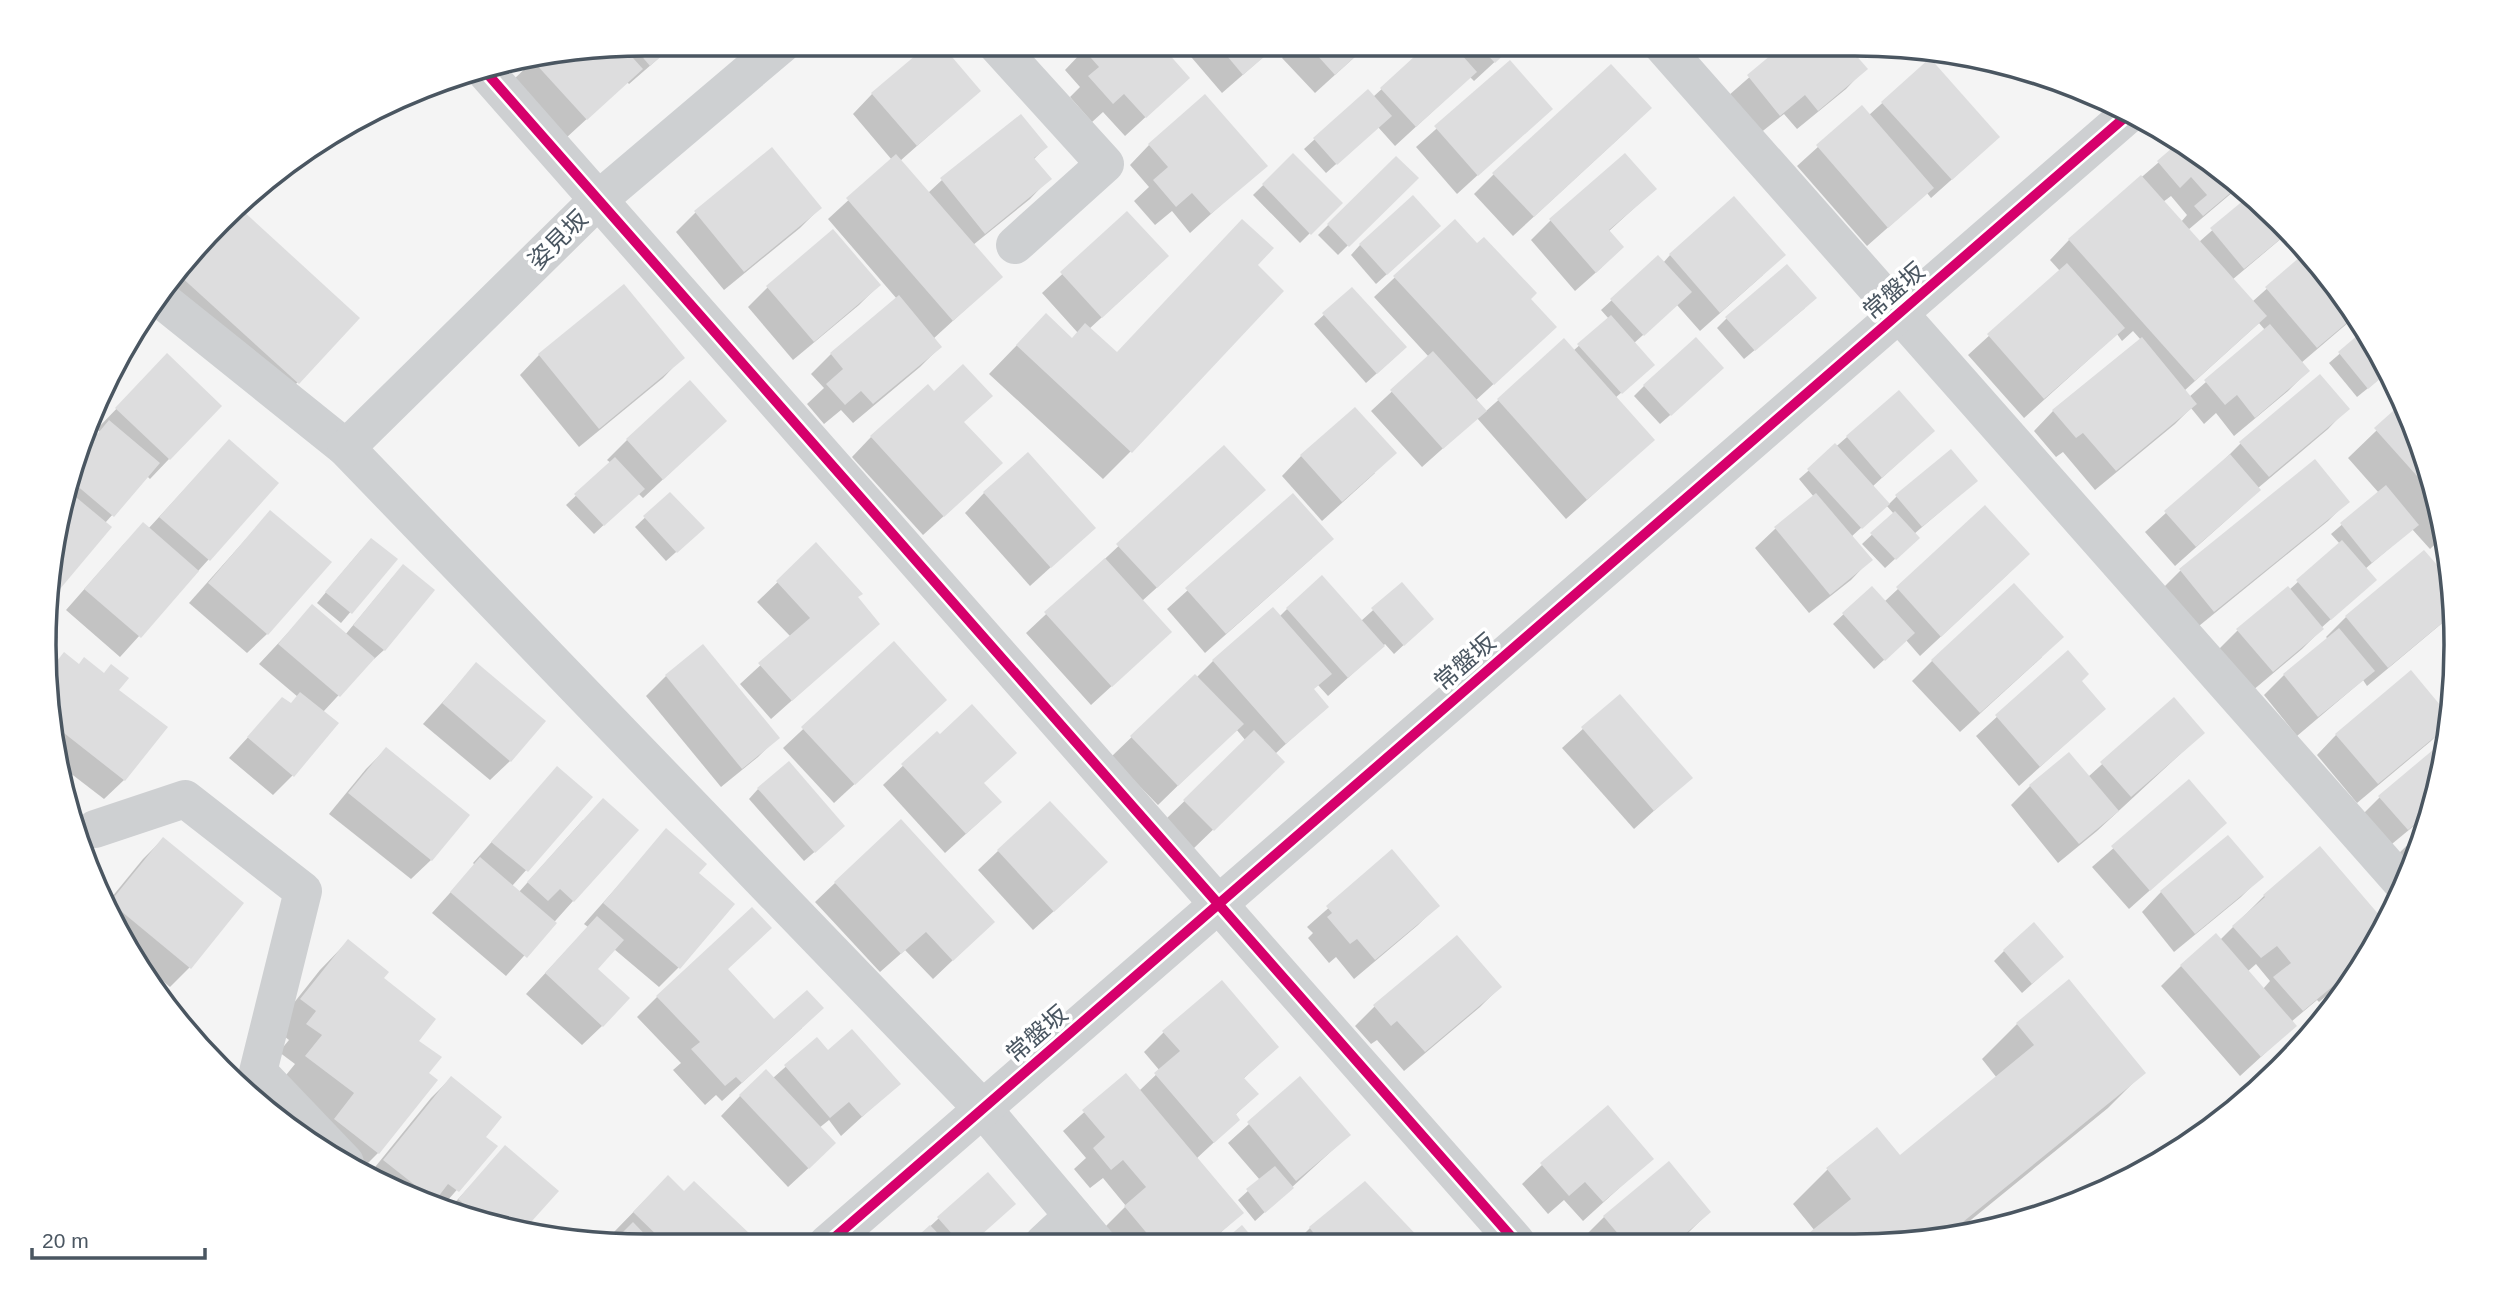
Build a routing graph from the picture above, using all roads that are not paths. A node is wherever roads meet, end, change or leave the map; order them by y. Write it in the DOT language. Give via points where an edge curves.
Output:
graph roads {
  1 [pos="768,56"];
  2 [pos="1007,56"];
  3 [pos="1672,56"];
  4 [pos="490,77"];
  5 [pos="2122,120"];
  6 [pos="598,200"];
  7 [pos="1015,245"];
  8 [pos="166,303"];
  9 [pos="1900,313"];
  10 [pos="346,448"];
  11 [pos="85,828"];
  12 [pos="2396,876"];
  13 [pos="1219,905"];
  14 [pos="983,1110"];
  15 [pos="319,1135"];
  16 [pos="1085,1230"];
  17 [pos="839,1234"];
  18 [pos="1509,1234"];
  1 -- 6 [label="street, 姿見坂"];
  2 -- 7 [label="street" via="1105,164"];
  3 -- 9 [label="street"];
  4 -- 6 [label="street"];
  5 -- 9 [label="street, 常盤坂"];
  6 -- 10 [label="street, 姿見坂"];
  6 -- 13 [label="street"];
  8 -- 10 [label="street"];
  9 -- 12 [label="street"];
  9 -- 13 [label="street, 常盤坂"];
  10 -- 14 [label="street"];
  11 -- 15 [label="street" via="185,799 303,891 258,1072"];
  13 -- 14 [label="street, 常盤坂"];
  13 -- 18 [label="street"];
  14 -- 16 [label="street"];
  14 -- 17 [label="street, 常盤坂"];
}
